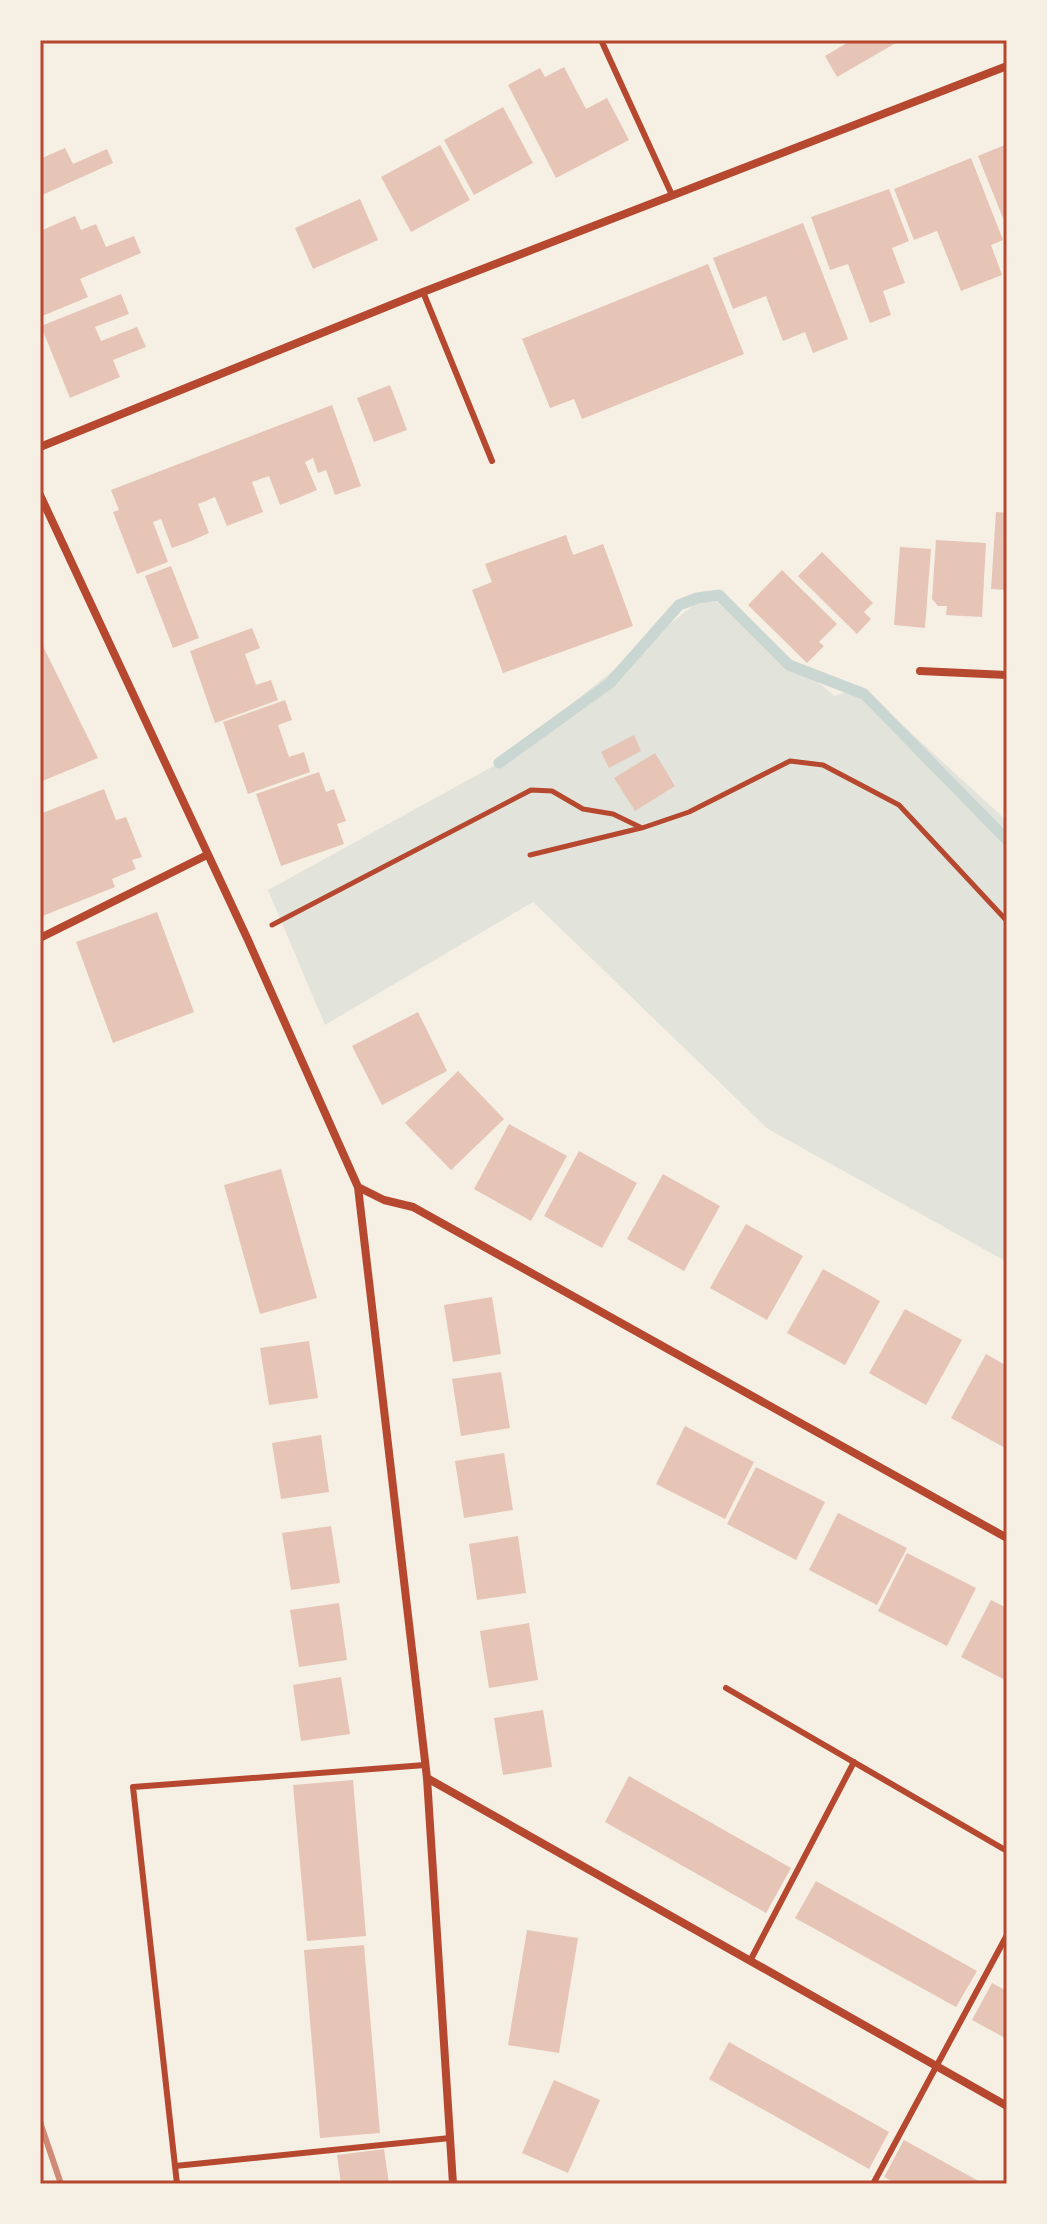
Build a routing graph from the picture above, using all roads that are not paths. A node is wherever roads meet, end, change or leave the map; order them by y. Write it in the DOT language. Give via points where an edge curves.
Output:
graph roads {
  1 [pos="601,40"];
  2 [pos="1007,66"];
  3 [pos="672,195"];
  4 [pos="423,292"];
  5 [pos="40,447"];
  6 [pos="492,461"];
  7 [pos="40,495"];
  8 [pos="920,671"];
  9 [pos="1007,675"];
  10 [pos="207,855"];
  11 [pos="40,938"];
  12 [pos="358,1187"];
  13 [pos="1007,1538"];
  14 [pos="726,1688"];
  15 [pos="854,1762"];
  16 [pos="425,1765"];
  17 [pos="427,1778"];
  18 [pos="1007,1851"];
  19 [pos="1007,1935"];
  20 [pos="750,1961"];
  21 [pos="936,2066"];
  22 [pos="1007,2106"];
  23 [pos="450,2138"];
  24 [pos="175,2166"];
  25 [pos="177,2184"];
  26 [pos="453,2184"];
  27 [pos="873,2184"];
  1 -- 3 [label="lane"];
  2 -- 3 [label="street"];
  3 -- 4 [label="street"];
  4 -- 5 [label="street"];
  4 -- 6 [label="lane"];
  7 -- 10 [label="street"];
  8 -- 9 [label="street"];
  10 -- 11 [label="street"];
  10 -- 12 [label="street"];
  12 -- 13 [label="street" via="413,1207"];
  12 -- 16 [label="street"];
  14 -- 15 [label="lane"];
  15 -- 18 [label="lane"];
  15 -- 20 [label="lane"];
  16 -- 17 [label="street"];
  16 -- 24 [label="lane" via="133,1787"];
  17 -- 20 [label="street"];
  17 -- 23 [label="street"];
  19 -- 21 [label="lane"];
  20 -- 21 [label="street"];
  21 -- 22 [label="street"];
  21 -- 27 [label="lane"];
  23 -- 24 [label="lane"];
  23 -- 26 [label="street"];
  24 -- 25 [label="lane"];
}
